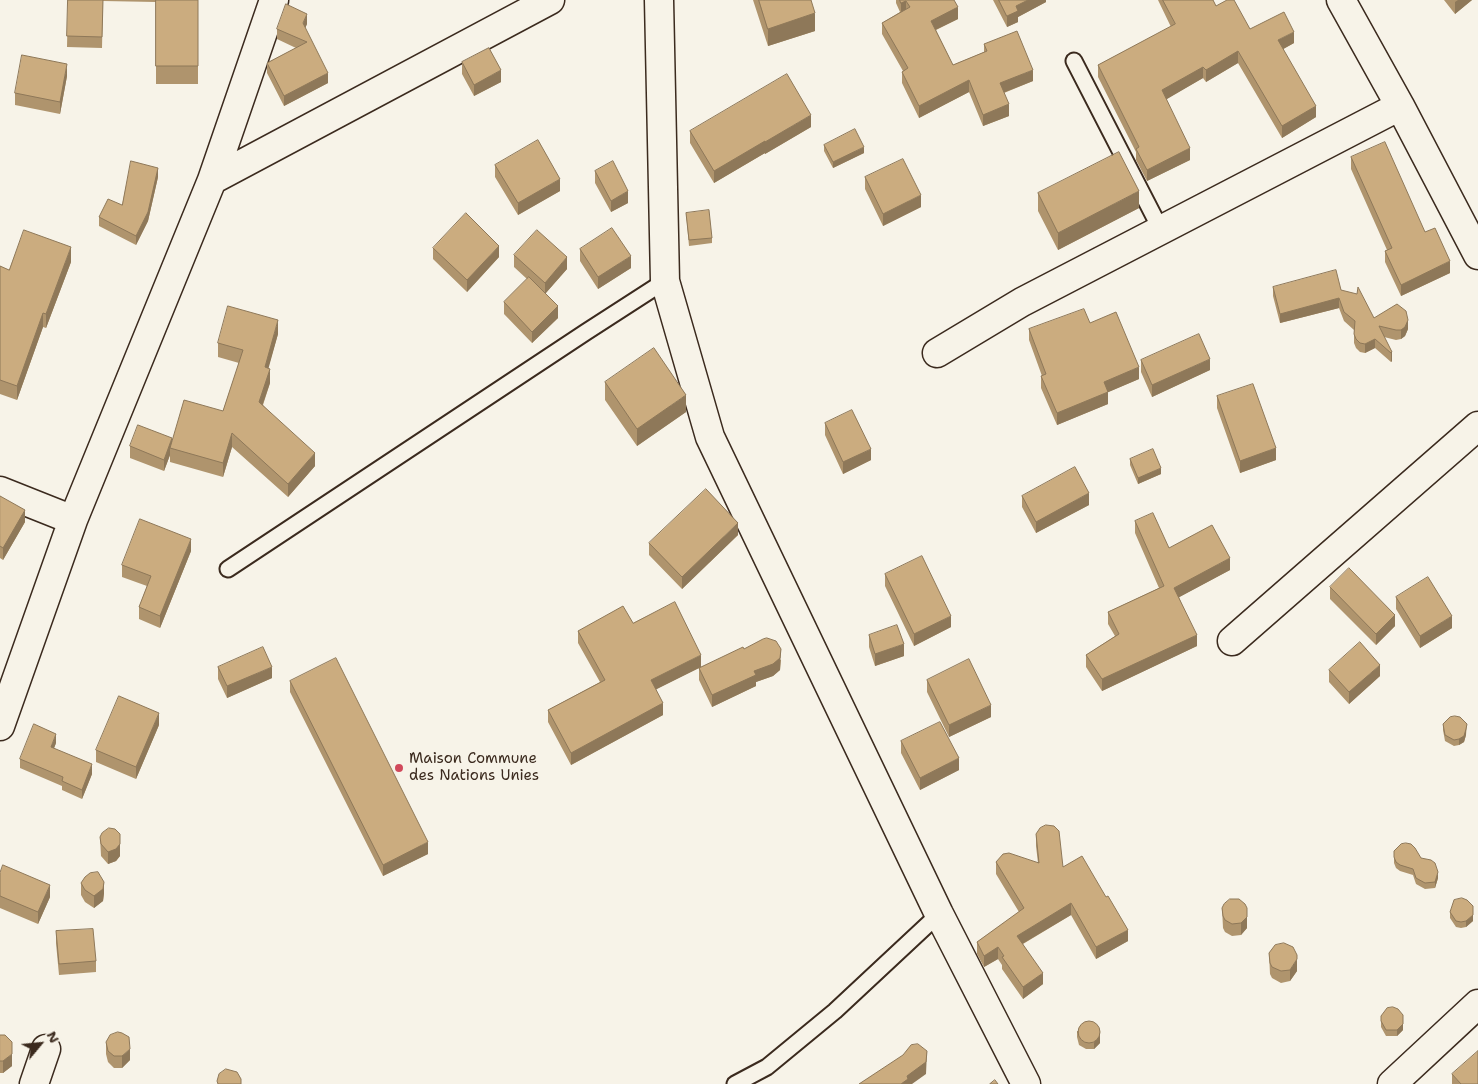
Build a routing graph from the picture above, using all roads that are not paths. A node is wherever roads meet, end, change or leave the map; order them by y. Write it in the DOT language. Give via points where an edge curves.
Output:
graph roads {
  1 [pos="274,0"];
  2 [pos="550,0"];
  3 [pos="659,0"];
  4 [pos="1341,0"];
  5 [pos="1074,61"];
  6 [pos="1400,106"];
  7 [pos="212,180"];
  8 [pos="1161,230"];
  9 [pos="1478,255"];
  10 [pos="665,282"];
  11 [pos="937,353"];
  12 [pos="1478,426"];
  13 [pos="0,491"];
  14 [pos="73,520"];
  15 [pos="228,568"];
  16 [pos="1232,641"];
  17 [pos="0,726"];
  18 [pos="939,914"];
  19 [pos="1478,1004"];
  20 [pos="46,1049"];
  21 [pos="34,1084"];
  22 [pos="736,1084"];
  23 [pos="1026,1084"];
  24 [pos="1392,1084"];
  1 -- 7 [label="street"];
  2 -- 7 [label="street"];
  3 -- 10 [label="street"];
  4 -- 6 [label="street"];
  5 -- 8 [label="lane"];
  6 -- 8 [label="street"];
  6 -- 9 [label="street"];
  7 -- 14 [label="street"];
  8 -- 11 [label="street" via="1022,302"];
  10 -- 15 [label="lane"];
  10 -- 18 [label="street" via="710,437"];
  12 -- 16 [label="street"];
  13 -- 14 [label="street"];
  14 -- 17 [label="street"];
  18 -- 22 [label="lane" via="782,1055"];
  18 -- 23 [label="street"];
  19 -- 24 [label="street"];
  20 -- 21 [label="street"];
}
